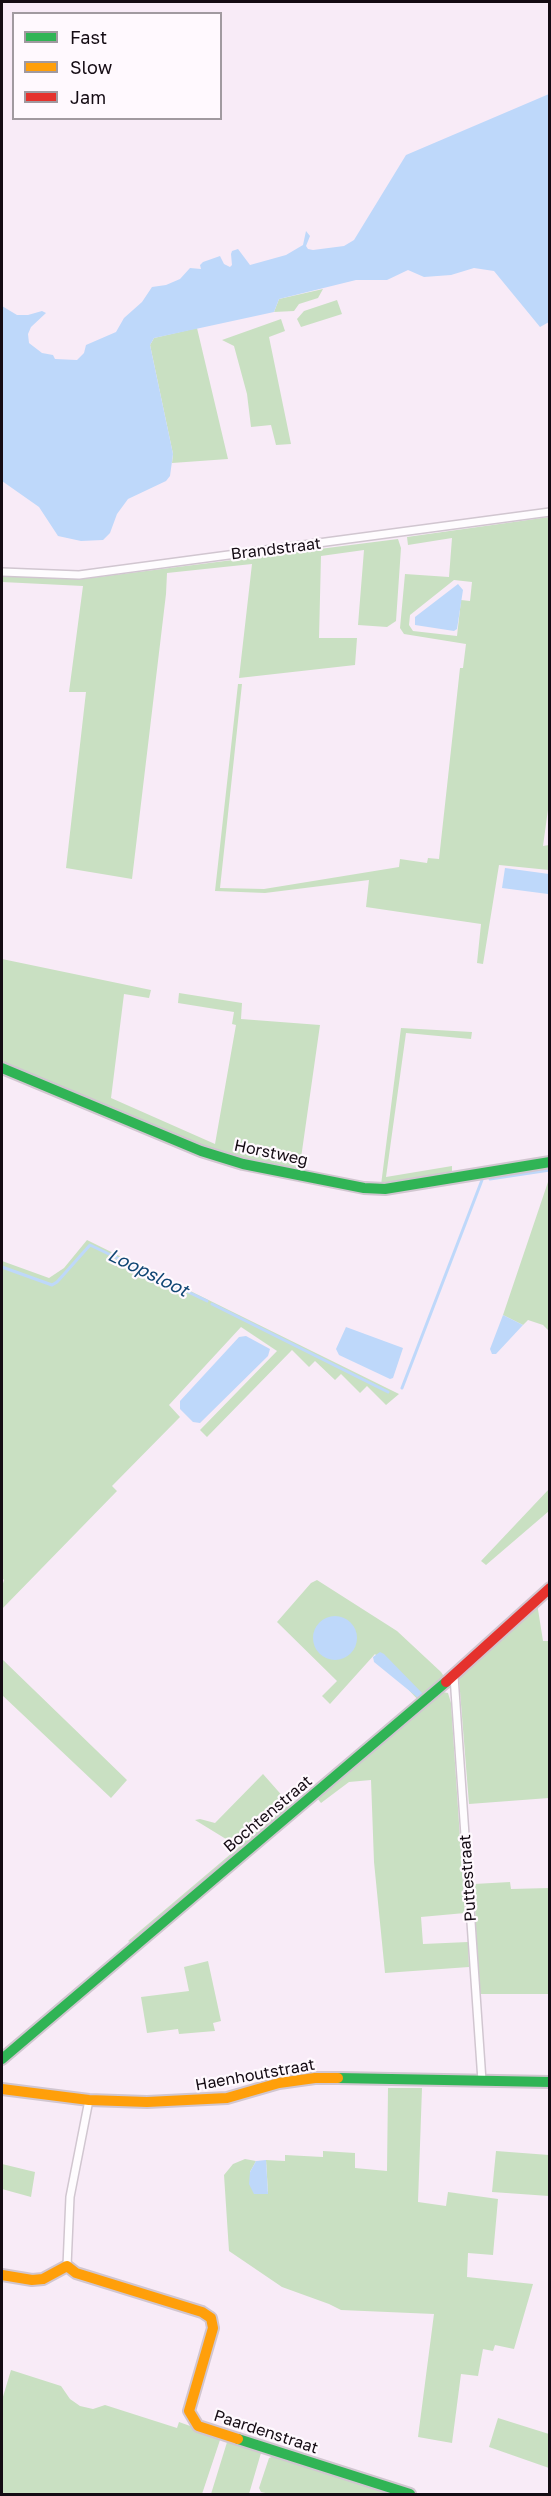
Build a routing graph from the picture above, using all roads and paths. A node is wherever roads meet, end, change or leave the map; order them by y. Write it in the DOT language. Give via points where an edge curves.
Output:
graph roads {
  1 [pos="549,512"];
  2 [pos="2,572"];
  3 [pos="2,1068"];
  4 [pos="549,1162"];
  5 [pos="549,1588"];
  6 [pos="453,1676"];
  7 [pos="2,2059"];
  8 [pos="482,2080"];
  9 [pos="549,2082"];
  10 [pos="2,2089"];
  11 [pos="89,2100"];
  12 [pos="67,2266"];
  13 [pos="2,2276"];
  14 [pos="410,2494"];
  1 -- 2 [label="street, Brandstraat" via="78,575"];
  3 -- 4 [label="street, Horstweg" via="201,1151 243,1164 364,1188 385,1189"];
  5 -- 6 [label="street, Bochtenstraat"];
  6 -- 7 [label="street, Bochtenstraat"];
  6 -- 8 [label="street, Puttestraat"];
  8 -- 9 [label="street, Haenhoutstraat"];
  8 -- 11 [label="street, Haenhoutstraat" via="315,2078 291,2080 211,2100"];
  10 -- 11 [label="street, Haenhoutstraat"];
  11 -- 12 [label="street" via="70,2197"];
  12 -- 13 [label="street" via="43,2279"];
  12 -- 14 [label="street, Paardenstraat" via="76,2273 211,2318 213,2328 189,2411 198,2426"];
}
